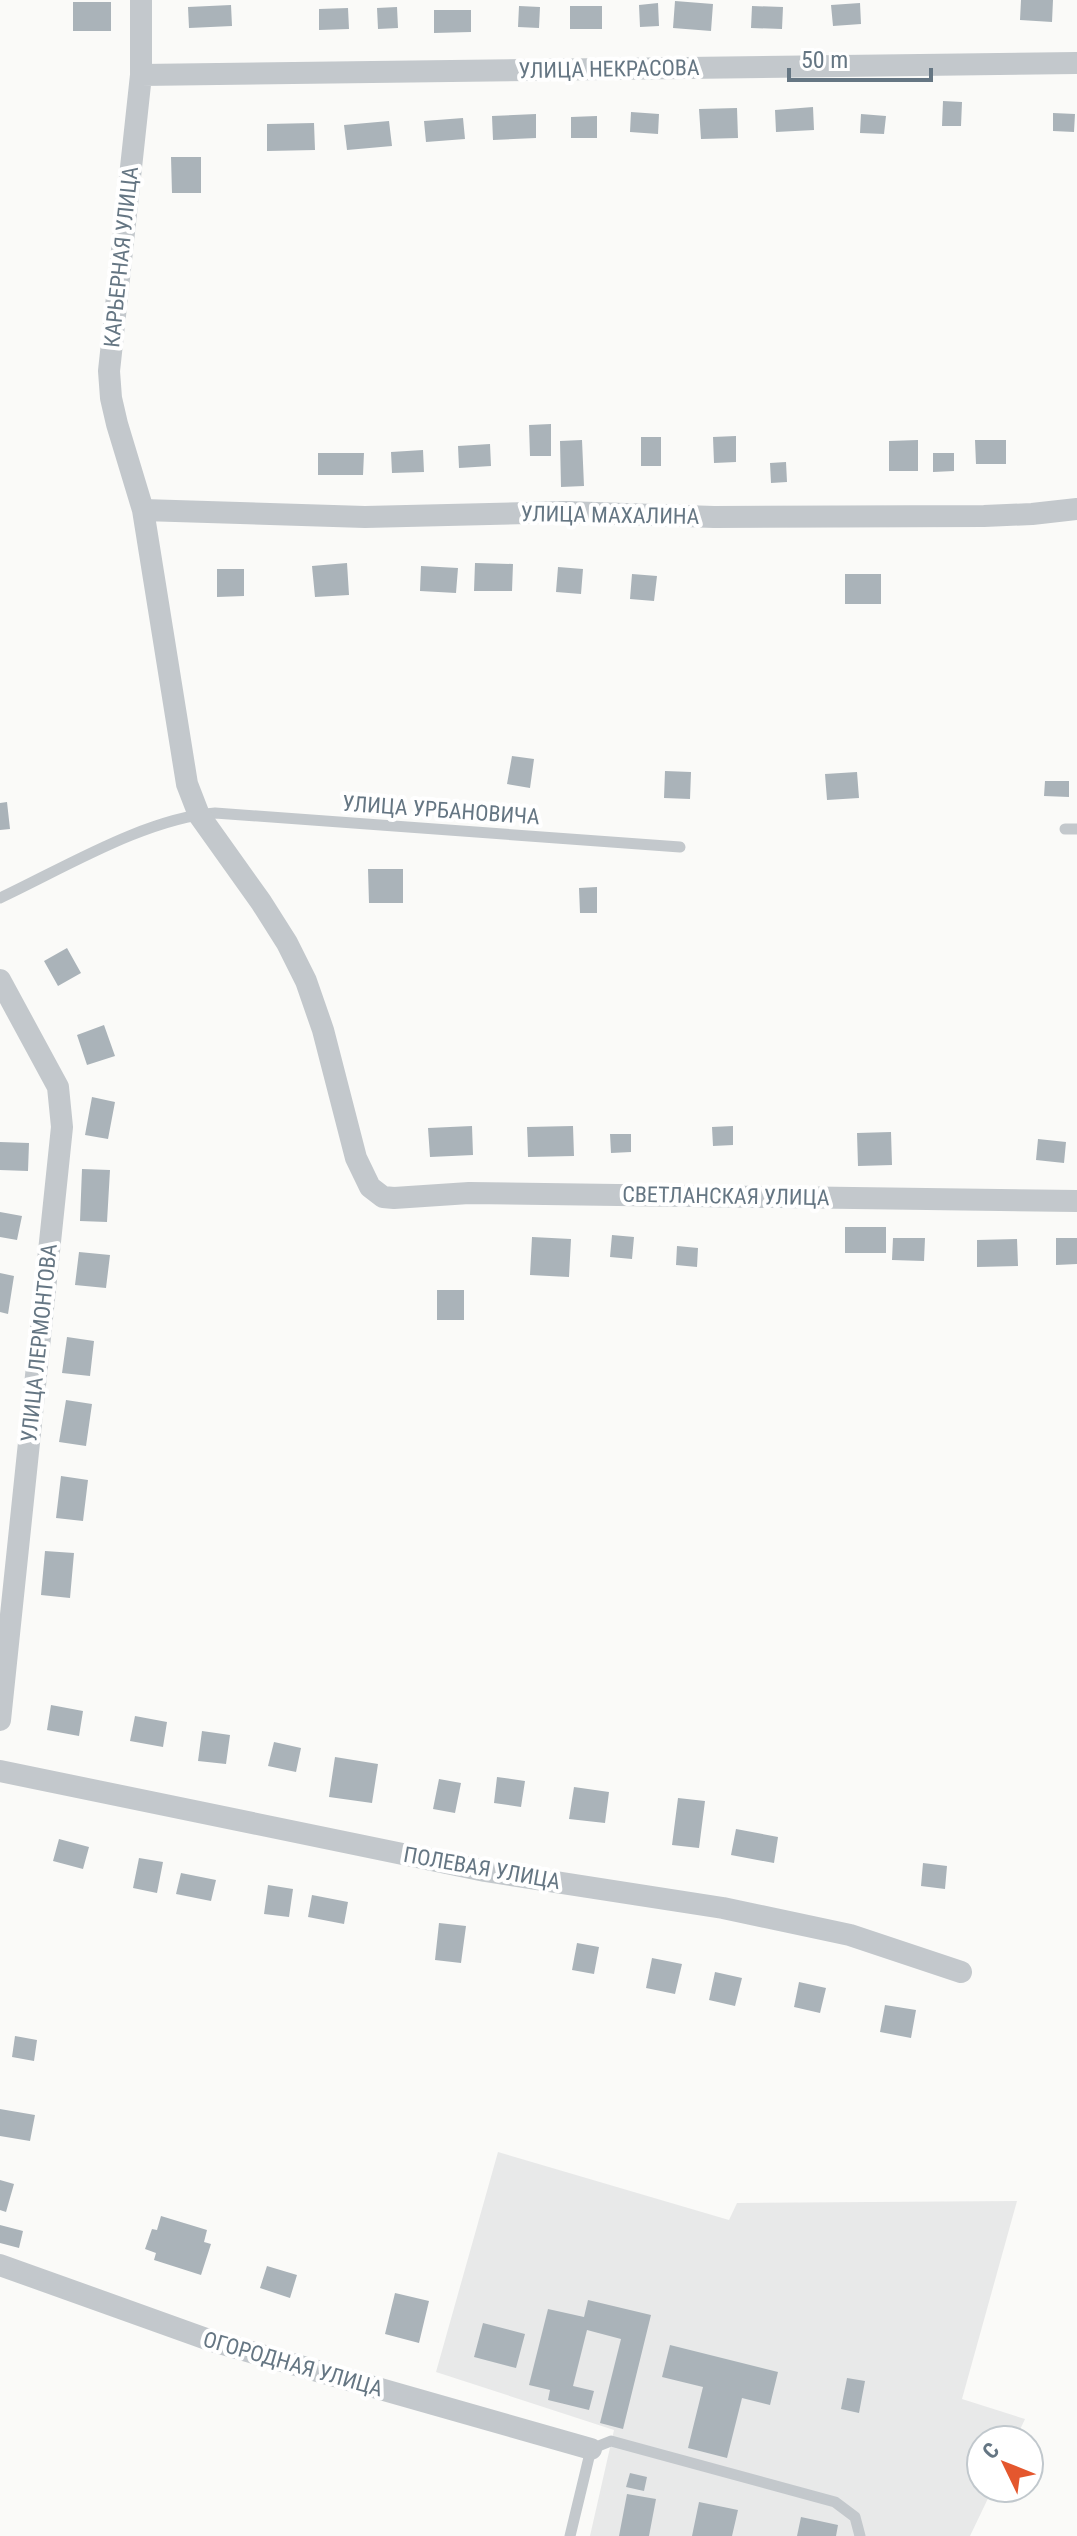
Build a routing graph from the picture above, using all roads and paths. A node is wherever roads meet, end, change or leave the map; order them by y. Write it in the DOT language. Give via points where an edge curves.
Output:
graph roads {
  1 [pos="141,0"];
  2 [pos="1077,63"];
  3 [pos="141,75"];
  4 [pos="1077,509"];
  5 [pos="143,510"];
  6 [pos="199,815"];
  7 [pos="680,847"];
  8 [pos="0,898"];
  9 [pos="0,980"];
  10 [pos="377,1193"];
  11 [pos="1077,1201"];
  12 [pos="0,1720"];
  13 [pos="0,1771"];
  14 [pos="961,1972"];
  15 [pos="0,2265"];
  16 [pos="591,2449"];
  17 [pos="570,2536"];
  18 [pos="860,2536"];
  1 -- 3 [label="street, КАРЬЕРНАЯ УЛИЦА"];
  2 -- 3 [label="street, УЛИЦА НЕКРАСОВА"];
  3 -- 5 [label="street, КАРЬЕРНАЯ УЛИЦА" via="109,371 117,424"];
  4 -- 5 [label="street, УЛИЦА МАХАЛИНА" via="984,516 714,517 566,512 365,517"];
  5 -- 6 [label="street, КАРЬЕРНАЯ УЛИЦА" via="187,784"];
  6 -- 7 [label="lane, УЛИЦА УРБАНОВИЧА"];
  6 -- 8 [label="lane, УЛИЦА УРБАНОВИЧА" via="141,831"];
  6 -- 10 [label="street, КАРЬЕРНАЯ УЛИЦА" via="261,902 306,981 356,1158"];
  9 -- 12 [label="street, УЛИЦА ЛЕРМОНТОВА" via="49,1067 62,1117"];
  10 -- 11 [label="street, СВЕТЛАНСКАЯ УЛИЦА" via="394,1198 469,1193"];
  13 -- 14 [label="street, ПОЛЕВАЯ УЛИЦА" via="485,1871 723,1908 850,1935"];
  15 -- 16 [label="street, ОГОРОДНАЯ УЛИЦА" via="212,2341"];
  16 -- 17 [label="lane"];
  16 -- 18 [label="lane" via="611,2441 835,2502 855,2517"];
}
